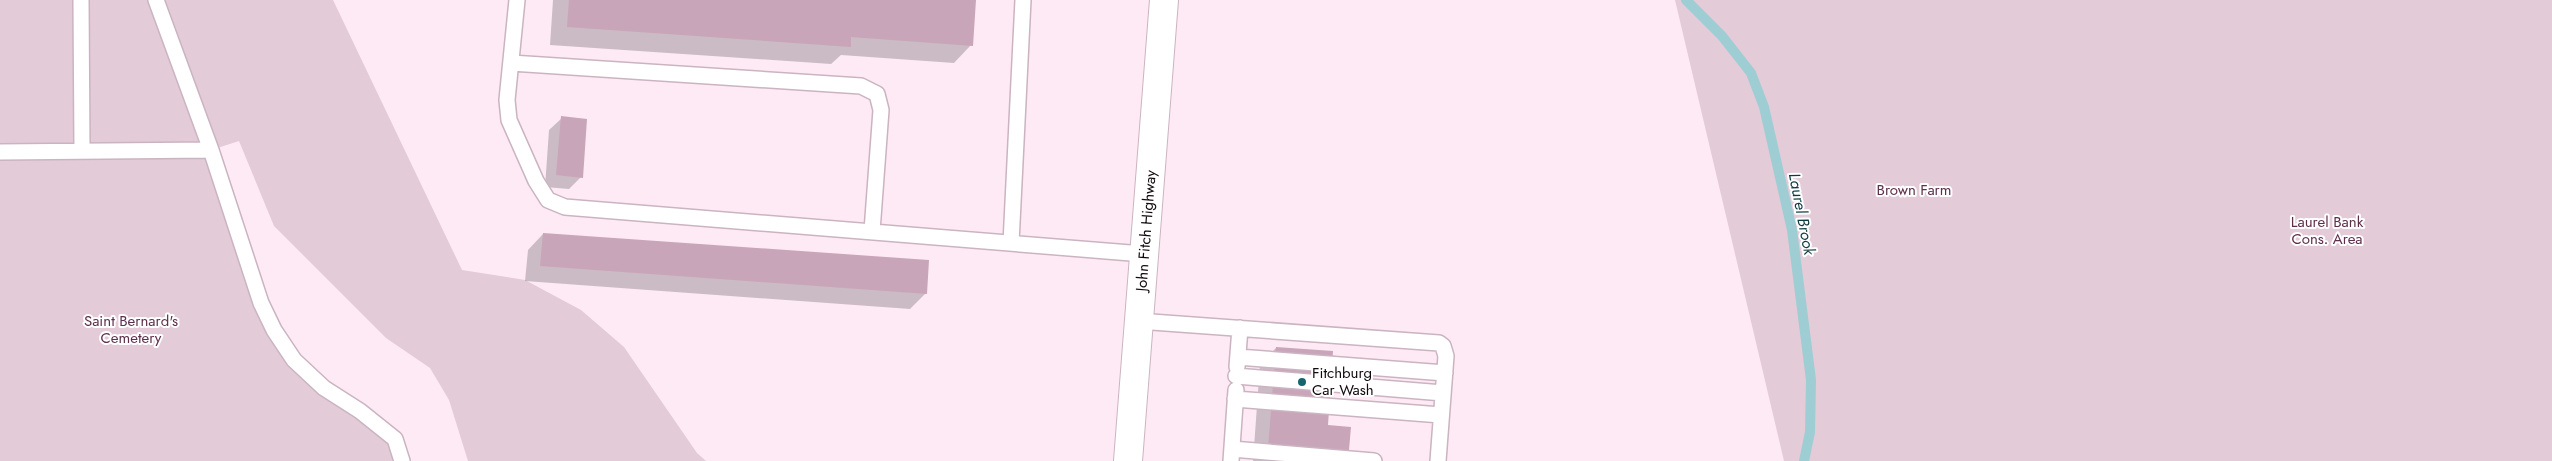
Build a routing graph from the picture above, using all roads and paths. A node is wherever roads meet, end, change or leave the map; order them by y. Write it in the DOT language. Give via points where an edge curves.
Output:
graph roads {
  1 [pos="81,0"];
  2 [pos="156,0"];
  3 [pos="517,0"];
  4 [pos="1023,0"];
  5 [pos="1164,0"];
  6 [pos="511,64"];
  7 [pos="82,150"];
  8 [pos="211,150"];
  9 [pos="0,152"];
  10 [pos="872,231"];
  11 [pos="1011,243"];
  12 [pos="1144,254"];
  13 [pos="1138,321"];
  14 [pos="1240,328"];
  15 [pos="1238,357"];
  16 [pos="1445,373"];
  17 [pos="1236,376"];
  18 [pos="1443,393"];
  19 [pos="1235,399"];
  20 [pos="1441,415"];
  21 [pos="1231,456"];
  22 [pos="402,461"];
  23 [pos="1128,461"];
  24 [pos="1374,461"];
  25 [pos="1438,461"];
  1 -- 7 [label="lane"];
  2 -- 8 [label="lane"];
  3 -- 6 [label="lane"];
  4 -- 11 [label="lane"];
  5 -- 12 [label="main road, John Fitch Highway"];
  6 -- 10 [label="lane" via="507,100 509,120 548,200 565,207"];
  6 -- 10 [label="lane" via="869,89 877,94 881,110"];
  7 -- 8 [label="lane"];
  7 -- 9 [label="lane"];
  8 -- 22 [label="lane" via="261,303 274,330 294,360 324,388 395,439"];
  10 -- 11 [label="lane"];
  11 -- 12 [label="lane"];
  12 -- 13 [label="main road, John Fitch Highway"];
  13 -- 14 [label="lane"];
  13 -- 23 [label="main road, John Fitch Highway"];
  14 -- 15 [label="lane"];
  14 -- 16 [label="lane" via="1433,342 1443,346"];
  15 -- 16 [label="lane"];
  15 -- 17 [label="lane"];
  16 -- 18 [label="lane"];
  17 -- 18 [label="lane"];
  17 -- 19 [label="lane"];
  18 -- 20 [label="lane"];
  19 -- 20 [label="lane"];
  19 -- 21 [label="lane"];
  20 -- 25 [label="lane"];
  21 -- 24 [label="lane"];
}
